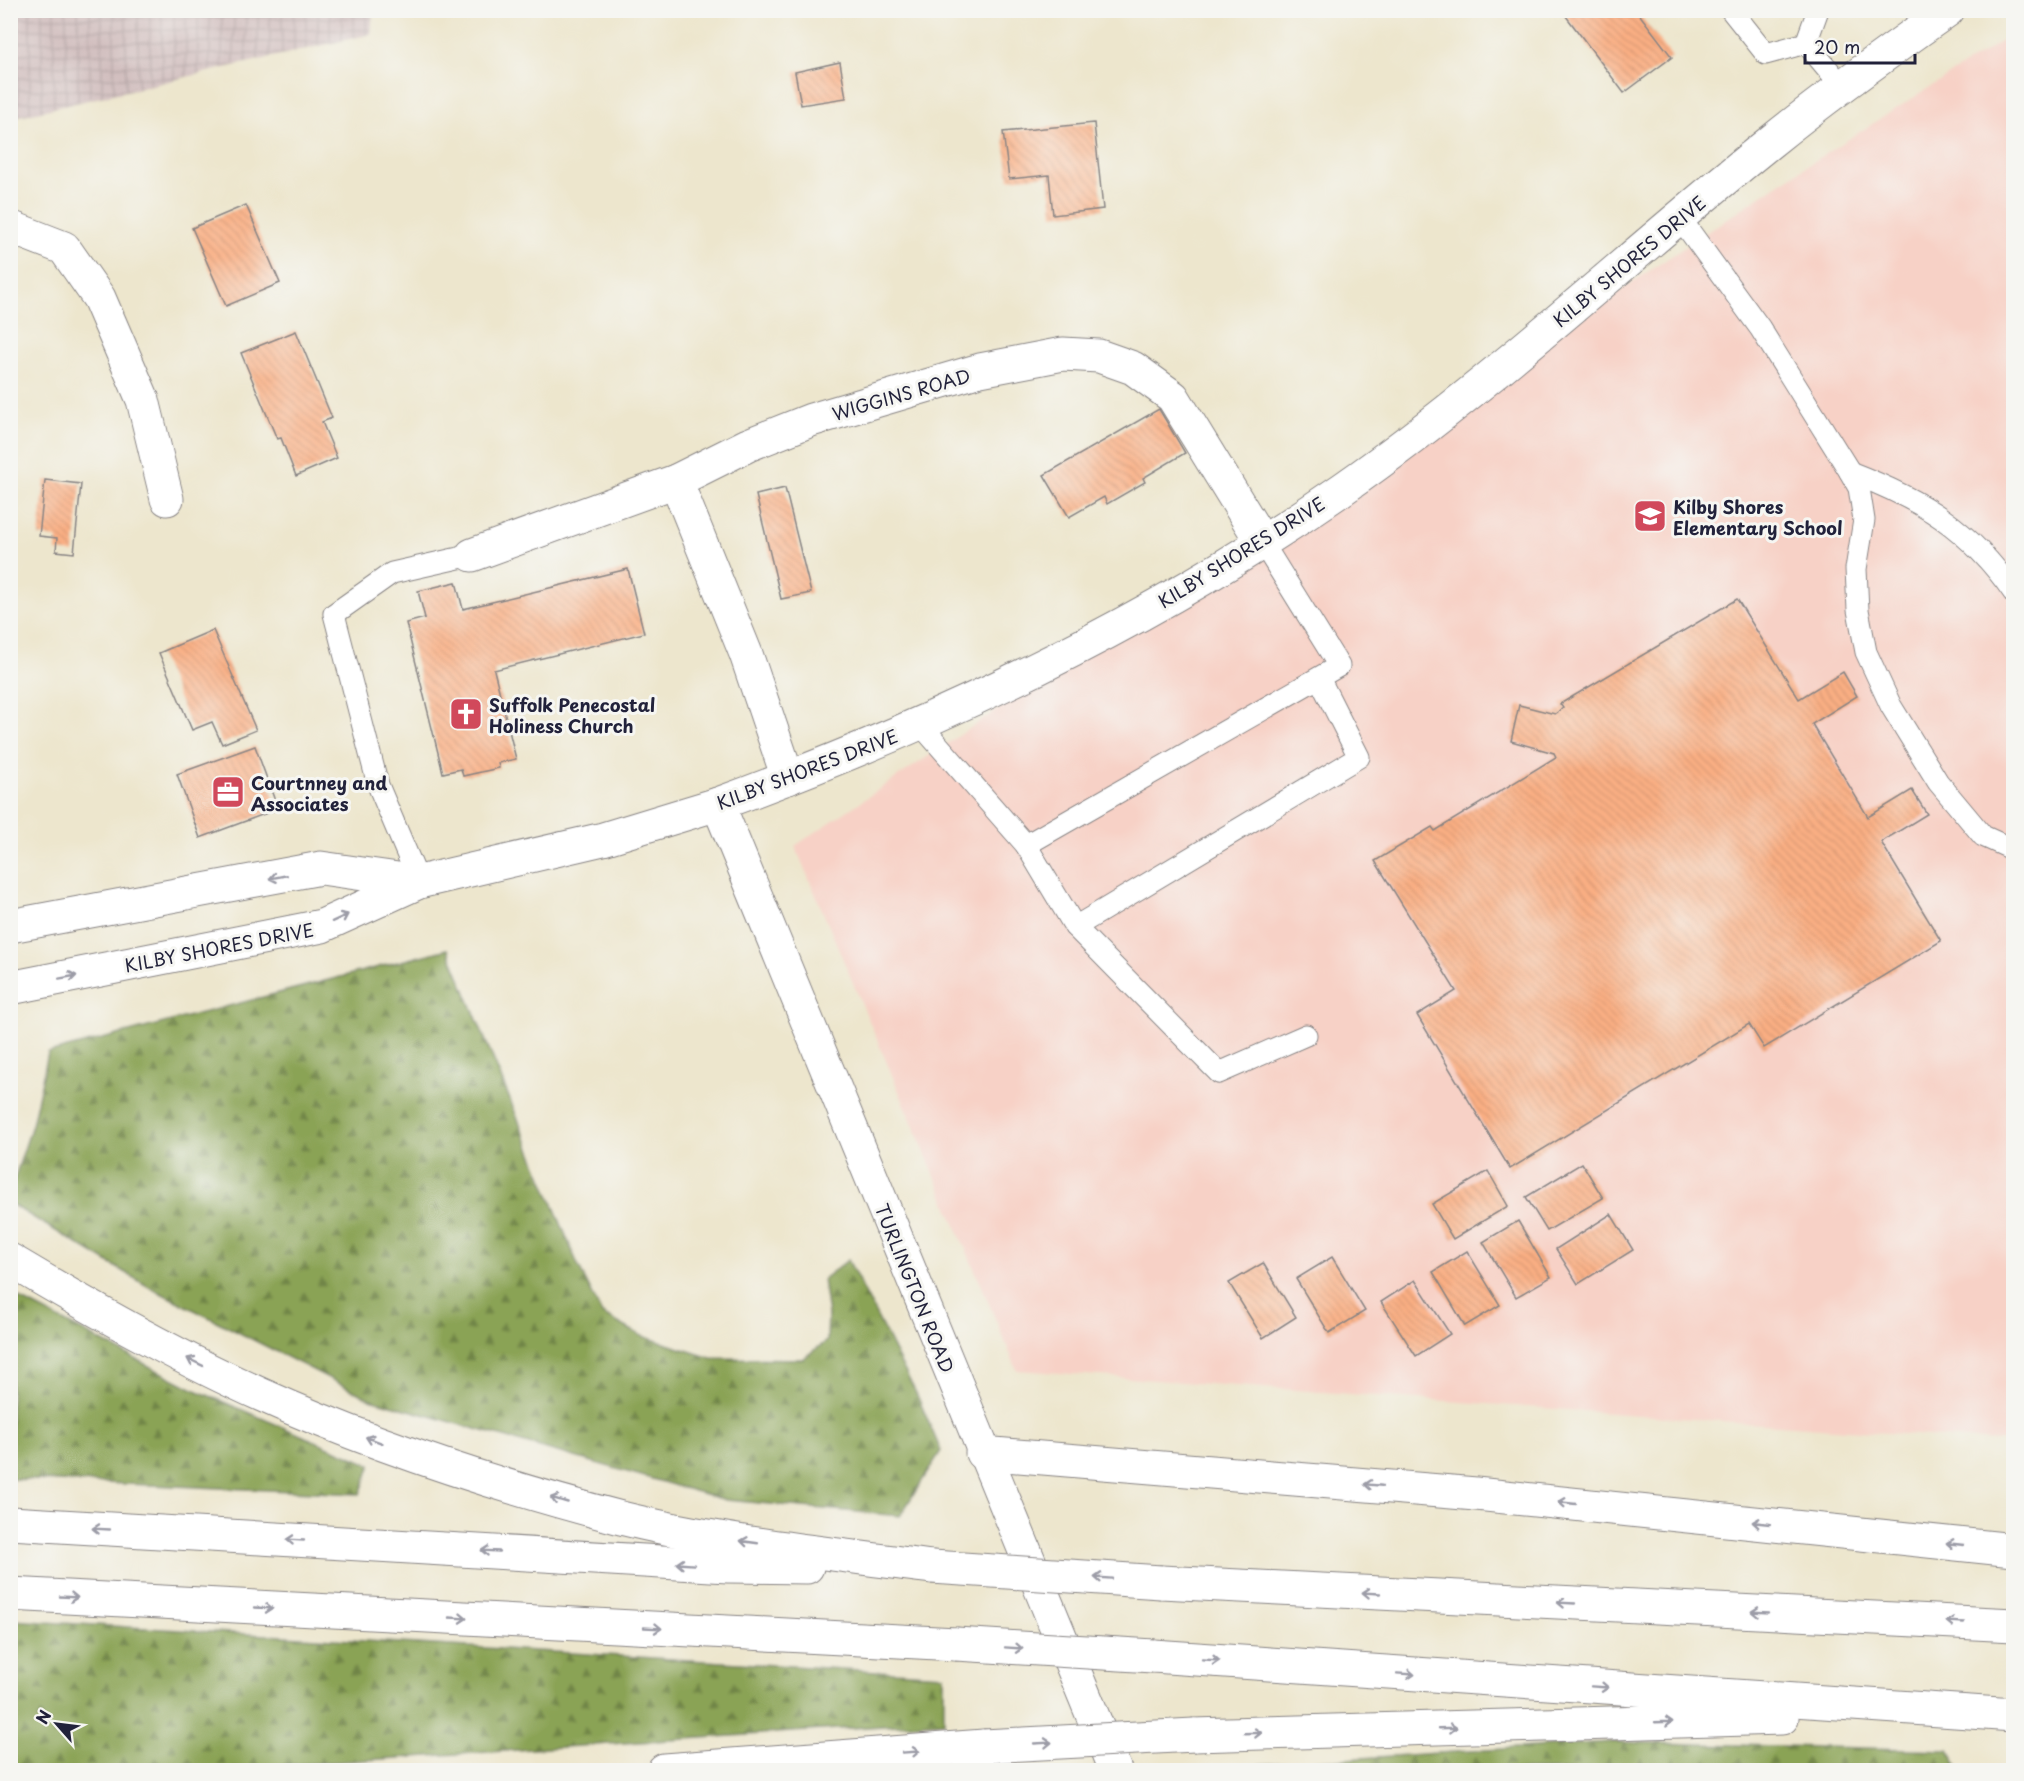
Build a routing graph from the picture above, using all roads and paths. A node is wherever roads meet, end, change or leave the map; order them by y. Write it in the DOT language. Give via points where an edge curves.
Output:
graph roads {
  1 [pos="1731,10"];
  2 [pos="1818,10"];
  3 [pos="1948,10"];
  4 [pos="1806,43"];
  5 [pos="1842,86"];
  6 [pos="1680,218"];
  7 [pos="10,227"];
  8 [pos="1850,472"];
  9 [pos="676,481"];
  10 [pos="167,499"];
  11 [pos="1262,543"];
  12 [pos="472,555"];
  13 [pos="2013,593"];
  14 [pos="1319,678"];
  15 [pos="920,724"];
  16 [pos="788,778"];
  17 [pos="718,804"];
  18 [pos="1026,844"];
  19 [pos="2013,850"];
  20 [pos="419,882"];
  21 [pos="10,926"];
  22 [pos="1075,927"];
  23 [pos="10,988"];
  24 [pos="1306,1035"];
  25 [pos="10,1260"];
  26 [pos="982,1453"];
  27 [pos="10,1523"];
  28 [pos="2013,1550"];
  29 [pos="932,1567"];
  30 [pos="10,1594"];
  31 [pos="2013,1625"];
  32 [pos="1978,1713"];
  33 [pos="2013,1715"];
  34 [pos="664,1770"];
  35 [pos="1115,1770"];
  1 -- 4 [label="lane" via="1766,54"];
  2 -- 4 [label="lane"];
  3 -- 5 [label="main road, KILBY SHORES DRIVE"];
  4 -- 5 [label="lane"];
  5 -- 6 [label="main road, KILBY SHORES DRIVE"];
  6 -- 8 [label="lane" via="1760,327"];
  6 -- 11 [label="main road, KILBY SHORES DRIVE" via="1465,398 1345,488"];
  7 -- 10 [label="main road" via="63,248 99,298 143,400"];
  8 -- 13 [label="lane" via="1899,491 1941,516 1992,564"];
  8 -- 19 [label="lane" via="1859,488 1864,520 1856,569 1866,652 1891,706 1938,782 1983,836"];
  9 -- 11 [label="main road, WIGGINS ROAD" via="748,445 811,420 946,380 1064,354 1099,356 1132,368 1173,397"];
  9 -- 12 [label="main road, WIGGINS ROAD"];
  9 -- 16 [label="main road" via="746,654"];
  11 -- 14 [label="lane" via="1339,666"];
  11 -- 15 [label="main road, KILBY SHORES DRIVE" via="1148,610 978,699"];
  12 -- 20 [label="lane" via="392,573 334,614 378,785"];
  14 -- 18 [label="lane"];
  14 -- 22 [label="lane" via="1359,757"];
  15 -- 16 [label="main road, KILBY SHORES DRIVE"];
  15 -- 18 [label="lane"];
  16 -- 17 [label="main road, KILBY SHORES DRIVE"];
  17 -- 20 [label="main road, KILBY SHORES DRIVE" via="603,839"];
  17 -- 26 [label="main road, TURLINGTON ROAD"];
  18 -- 22 [label="lane"];
  20 -- 21 [label="main road, KILBY SHORES DRIVE, one-way" via="321,868"];
  23 -- 20 [label="main road, KILBY SHORES DRIVE, one-way" via="322,926"];
  22 -- 24 [label="lane" via="1219,1074"];
  29 -- 25 [label="main road, one-way" via="734,1539 623,1518 421,1457 261,1395 104,1316"];
  28 -- 26 [label="main road, one-way" via="1476,1494"];
  26 -- 35 [label="main road, TURLINGTON ROAD"];
  29 -- 27 [label="main road, one-way" via="728,1566"];
  31 -- 29 [label="main road, one-way, bridge"];
  30 -- 32 [label="main road, one-way, bridge" via="956,1644"];
  32 -- 33 [label="main road"];
  34 -- 32 [label="main road, one-way, bridge" via="1194,1735"];
}
